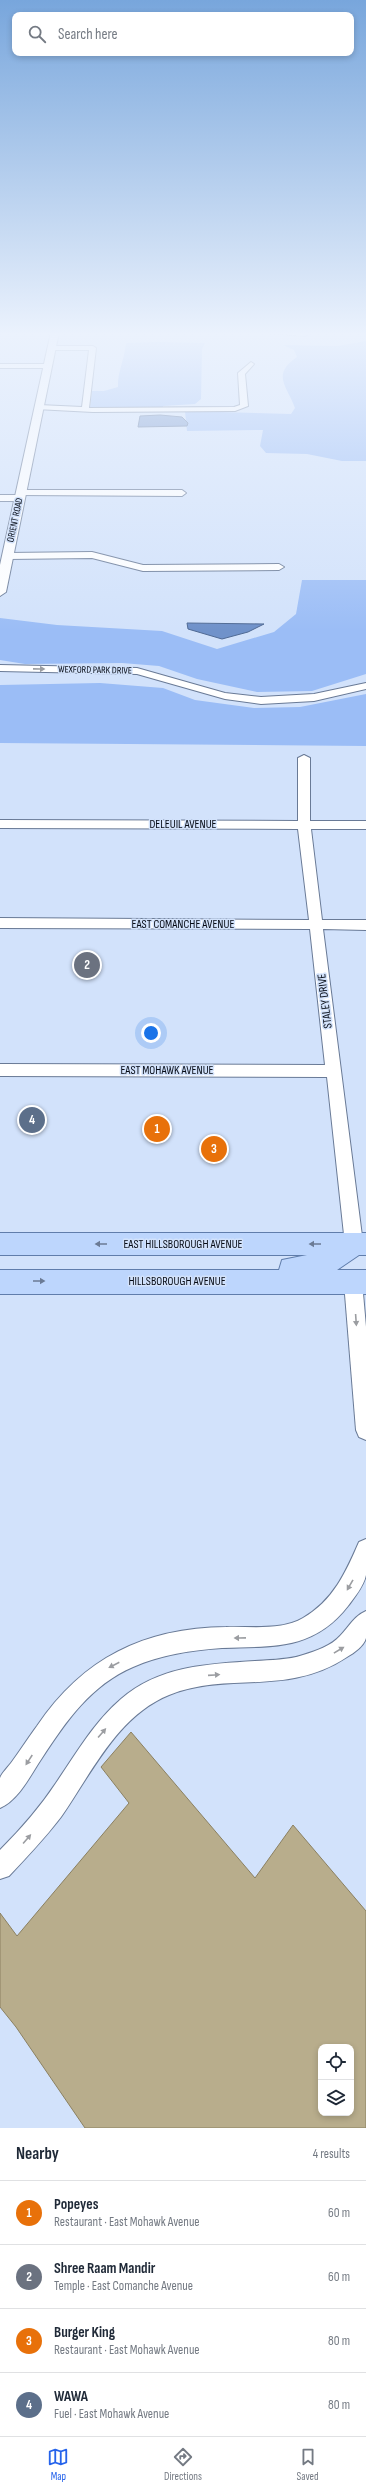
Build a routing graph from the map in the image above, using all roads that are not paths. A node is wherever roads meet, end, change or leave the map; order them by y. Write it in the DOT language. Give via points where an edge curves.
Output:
graph roads {
  1 [pos="33,431"];
  2 [pos="182,493"];
  3 [pos="0,498"];
  4 [pos="20,499"];
  5 [pos="0,504"];
  6 [pos="8,556"];
  7 [pos="279,567"];
  8 [pos="0,592"];
  9 [pos="0,668"];
  10 [pos="0,678"];
  11 [pos="188,685"];
  12 [pos="366,686"];
  13 [pos="304,758"];
  14 [pos="0,824"];
  15 [pos="304,824"];
  16 [pos="366,825"];
  17 [pos="0,923"];
  18 [pos="316,924"];
  19 [pos="366,925"];
  20 [pos="0,1070"];
  21 [pos="334,1071"];
  22 [pos="0,1244"];
  23 [pos="360,1244"];
  24 [pos="362,1277"];
  25 [pos="164,1281"];
  26 [pos="0,1282"];
  27 [pos="366,1430"];
  28 [pos="366,1549"];
  29 [pos="366,1622"];
  30 [pos="0,1796"];
  31 [pos="0,1867"];
  1 -- 4 [label="street, ORIENT ROAD"];
  2 -- 4 [label="street"];
  3 -- 4 [label="street"];
  4 -- 5 [label="street"];
  4 -- 6 [label="street, ORIENT ROAD"];
  6 -- 7 [label="street" via="92,556 143,568"];
  6 -- 8 [label="street, ORIENT ROAD"];
  9 -- 11 [label="street, WEXFORD PARK DRIVE, one-way" via="137,671"];
  10 -- 11 [label="street, WEXFORD PARK DRIVE" via="119,678"];
  11 -- 12 [label="street, WEXFORD PARK DRIVE" via="224,695 276,701 315,699"];
  13 -- 15 [label="street, STALEY DRIVE"];
  14 -- 15 [label="street, DELEUIL AVENUE"];
  15 -- 16 [label="street, DELEUIL AVENUE"];
  15 -- 18 [label="street, STALEY DRIVE"];
  17 -- 18 [label="street, EAST COMANCHE AVENUE"];
  18 -- 19 [label="street, EAST COMANCHE AVENUE"];
  18 -- 21 [label="street, STALEY DRIVE"];
  20 -- 21 [label="street, EAST MOHAWK AVENUE"];
  21 -- 23 [label="street, STALEY DRIVE"];
  23 -- 22 [label="main road, EAST HILLSBOROUGH AVENUE, one-way"];
  23 -- 25 [label="main road" via="323,1266 216,1269"];
  24 -- 25 [label="main road, HILLSBOROUGH AVENUE"];
  24 -- 27 [label="street, one-way"];
  26 -- 25 [label="main road, HILLSBOROUGH AVENUE, one-way"];
  28 -- 30 [label="street, one-way" via="354,1578 336,1607 295,1632 280,1636 213,1638 170,1645 137,1655 103,1671 71,1700 24,1768"];
  31 -- 29 [label="street, one-way" via="52,1809 98,1738 139,1699 166,1685 192,1677 296,1669 320,1660 345,1646"];
}
